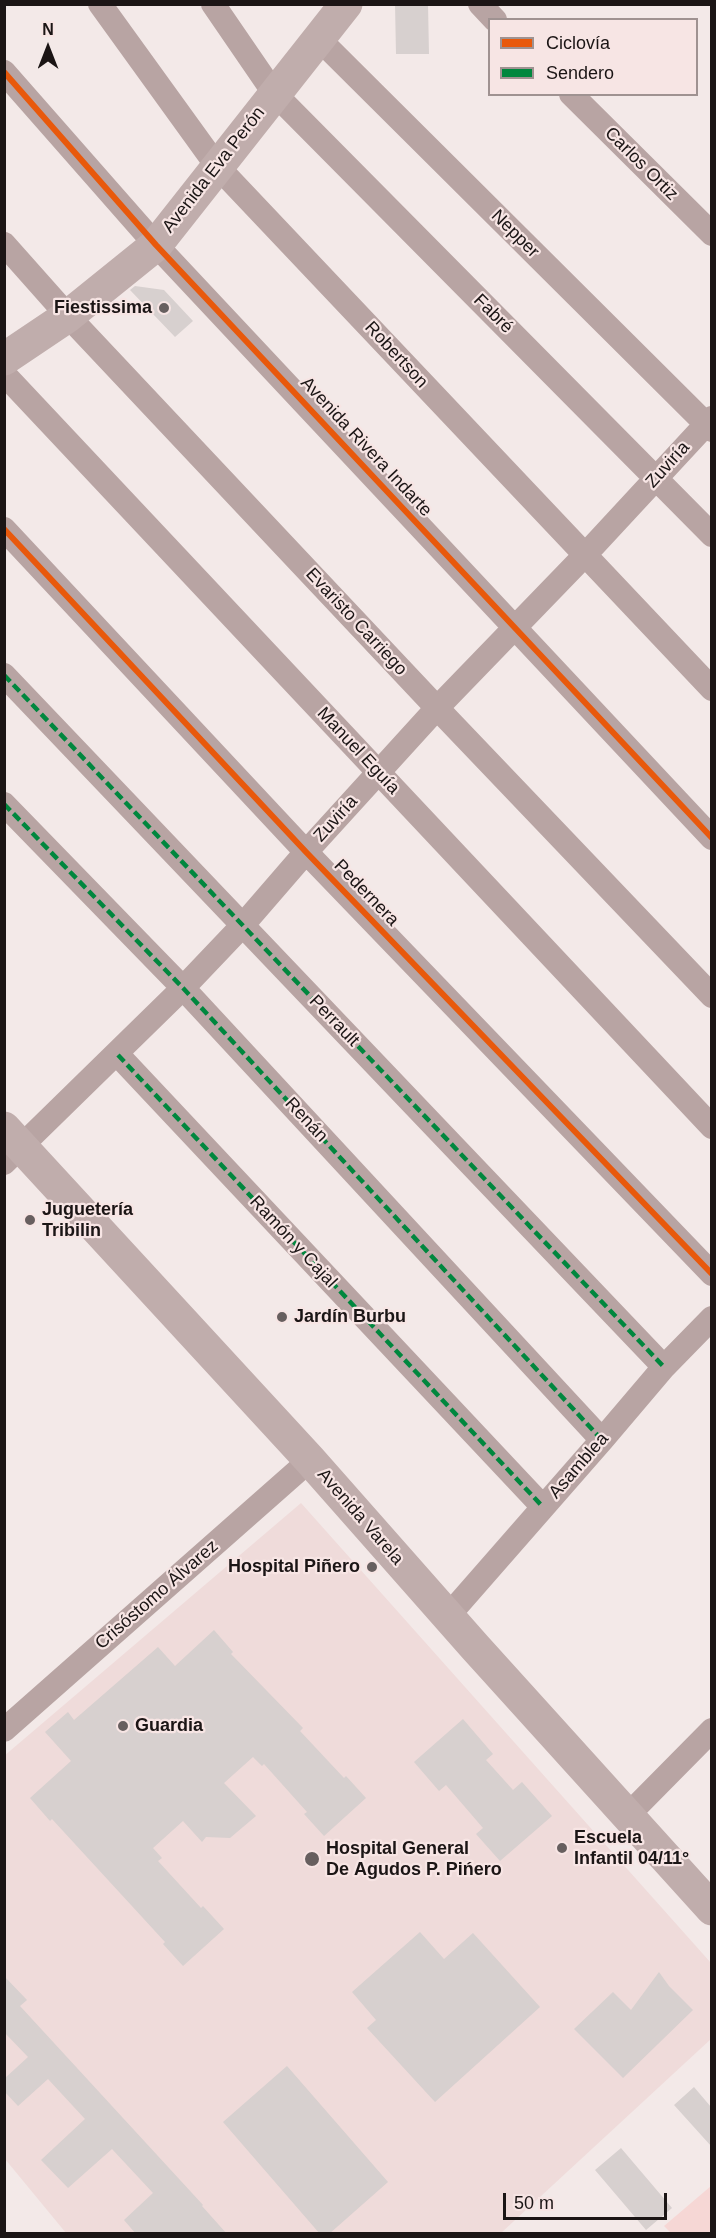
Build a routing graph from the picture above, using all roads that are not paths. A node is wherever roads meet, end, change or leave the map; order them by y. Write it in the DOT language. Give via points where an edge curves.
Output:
graph roads {
  1 [pos="100,4"];
  2 [pos="213,4"];
  3 [pos="346,4"];
  4 [pos="480,4"];
  5 [pos="493,18"];
  6 [pos="319,39"];
  7 [pos="4,72"];
  8 [pos="274,93"];
  9 [pos="573,96"];
  10 [pos="217,166"];
  11 [pos="711,234"];
  12 [pos="4,244"];
  13 [pos="156,245"];
  14 [pos="68,316"];
  15 [pos="4,359"];
  16 [pos="4,374"];
  17 [pos="710,424"];
  18 [pos="656,479"];
  19 [pos="4,529"];
  20 [pos="711,535"];
  21 [pos="585,555"];
  22 [pos="514,627"];
  23 [pos="4,675"];
  24 [pos="711,689"];
  25 [pos="437,708"];
  26 [pos="378,773"];
  27 [pos="4,804"];
  28 [pos="711,838"];
  29 [pos="306,852"];
  30 [pos="243,926"];
  31 [pos="183,988"];
  32 [pos="711,996"];
  33 [pos="117,1055"];
  34 [pos="711,1127"];
  35 [pos="10,1146"];
  36 [pos="711,1274"];
  37 [pos="711,1318"];
  38 [pos="664,1367"];
  39 [pos="602,1440"];
  40 [pos="310,1460"];
  41 [pos="543,1507"];
  42 [pos="448,1616"];
  43 [pos="8,1720"];
  44 [pos="711,1731"];
  45 [pos="627,1816"];
  46 [pos="711,1909"];
  1 -- 10 [label="street, Robertson"];
  2 -- 8 [label="street, Fabré"];
  3 -- 6 [label="main road, Avenida Eva Perón"];
  4 -- 5 [label="street"];
  6 -- 8 [label="main road, Avenida Eva Perón"];
  6 -- 17 [label="street, Nepper"];
  7 -- 13 [label="street, Avenida Rivera Indarte"];
  8 -- 10 [label="main road, Avenida Eva Perón"];
  8 -- 18 [label="street, Fabré"];
  9 -- 11 [label="street, Carlos Ortiz"];
  10 -- 13 [label="main road, Avenida Eva Perón"];
  10 -- 21 [label="street, Robertson"];
  12 -- 14 [label="street, Evaristo Carriego"];
  13 -- 14 [label="main road, Avenida Eva Perón"];
  13 -- 22 [label="street, Avenida Rivera Indarte"];
  14 -- 15 [label="main road, Avenida Eva Perón"];
  14 -- 25 [label="street, Evaristo Carriego"];
  16 -- 26 [label="street, Manuel Eguía"];
  17 -- 18 [label="street, Zuviría"];
  18 -- 20 [label="street, Fabré"];
  18 -- 21 [label="street, Zuviría"];
  19 -- 29 [label="street, Pedernera"];
  21 -- 22 [label="street, Zuviría"];
  21 -- 24 [label="street, Robertson"];
  22 -- 25 [label="street, Zuviría"];
  22 -- 28 [label="street, Avenida Rivera Indarte"];
  23 -- 30 [label="street, Perrault"];
  25 -- 26 [label="street, Zuviría"];
  25 -- 32 [label="street, Evaristo Carriego"];
  26 -- 29 [label="street, Zuviría"];
  26 -- 34 [label="street, Manuel Eguía"];
  27 -- 31 [label="street, Renán"];
  29 -- 30 [label="street, Zuviría"];
  29 -- 36 [label="street, Pedernera"];
  30 -- 31 [label="street, Zuviría"];
  30 -- 38 [label="street, Perrault"];
  31 -- 33 [label="street, Zuviría"];
  31 -- 39 [label="street, Renán"];
  33 -- 35 [label="street, Zuviría"];
  33 -- 41 [label="street, Ramón y Cajal"];
  35 -- 40 [label="main road, Avenida Varela"];
  37 -- 38 [label="street, Asamblea"];
  38 -- 39 [label="street, Asamblea"];
  39 -- 41 [label="street, Asamblea"];
  40 -- 42 [label="main road, Avenida Varela"];
  40 -- 43 [label="street, Crisóstomo Álvarez"];
  41 -- 42 [label="street, Asamblea"];
  42 -- 45 [label="main road, Avenida Varela"];
  44 -- 45 [label="street"];
  45 -- 46 [label="main road, Avenida Varela"];
}
